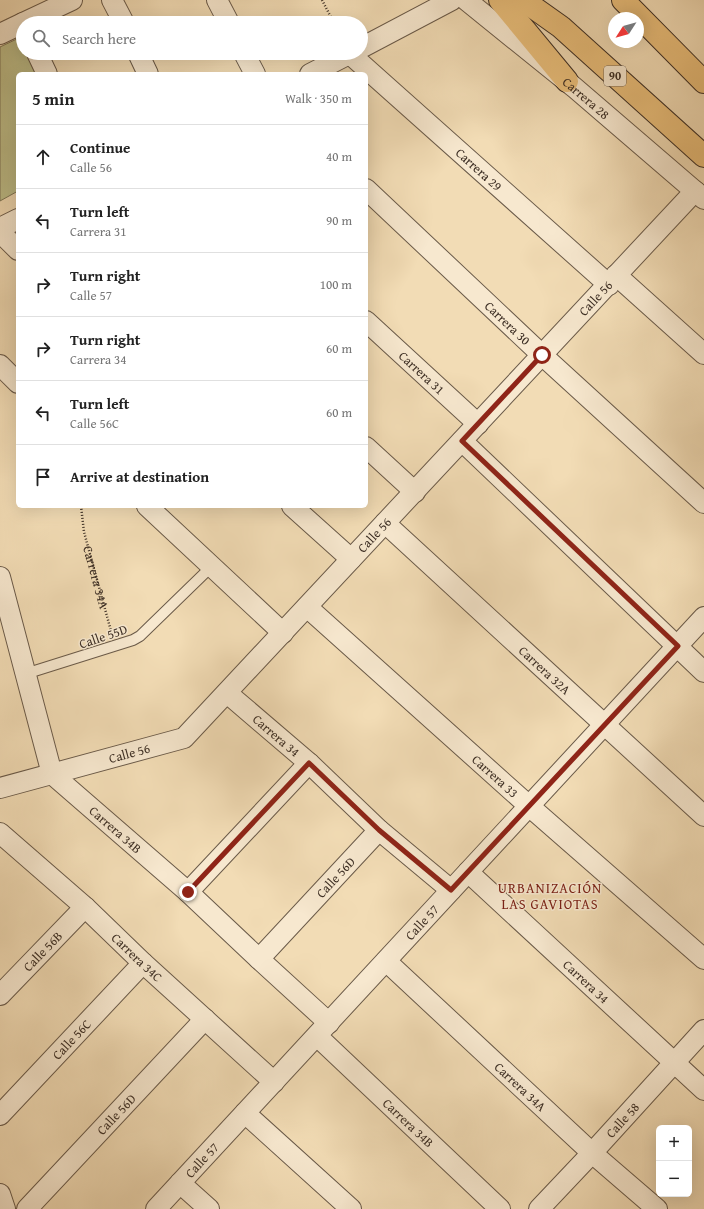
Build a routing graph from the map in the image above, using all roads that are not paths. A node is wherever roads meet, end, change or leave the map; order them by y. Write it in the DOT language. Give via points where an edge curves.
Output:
graph roads {
  1 [pos="72,0"];
  2 [pos="112,0"];
  3 [pos="217,0"];
  4 [pos="452,0"];
  5 [pos="466,0"];
  6 [pos="500,0"];
  7 [pos="523,0"];
  8 [pos="625,1"];
  9 [pos="38,16"];
  10 [pos="120,16"];
  11 [pos="225,16"];
  12 [pos="16,26"];
  13 [pos="0,34"];
  14 [pos="368,45"];
  15 [pos="40,60"];
  16 [pos="141,60"];
  17 [pos="248,60"];
  18 [pos="338,60"];
  19 [pos="363,60"];
  20 [pos="45,72"];
  21 [pos="147,72"];
  22 [pos="254,72"];
  23 [pos="314,72"];
  24 [pos="567,81"];
  25 [pos="704,82"];
  26 [pos="704,156"];
  27 [pos="368,191"];
  28 [pos="700,195"];
  29 [pos="16,220"];
  30 [pos="0,228"];
  31 [pos="0,232"];
  32 [pos="16,248"];
  33 [pos="612,280"];
  34 [pos="368,323"];
  35 [pos="704,354"];
  36 [pos="542,355"];
  37 [pos="0,366"];
  38 [pos="16,381"];
  39 [pos="478,424"];
  40 [pos="462,441"];
  41 [pos="368,449"];
  42 [pos="415,492"];
  43 [pos="704,503"];
  44 [pos="149,508"];
  45 [pos="294,508"];
  46 [pos="385,523"];
  47 [pos="351,559"];
  48 [pos="212,566"];
  49 [pos="0,577"];
  50 [pos="2,597"];
  51 [pos="307,607"];
  52 [pos="704,617"];
  53 [pos="283,633"];
  54 [pos="678,646"];
  55 [pos="704,672"];
  56 [pos="25,674"];
  57 [pos="227,693"];
  58 [pos="605,724"];
  59 [pos="309,763"];
  60 [pos="52,774"];
  61 [pos="0,788"];
  62 [pos="529,806"];
  63 [pos="704,816"];
  64 [pos="379,830"];
  65 [pos="0,833"];
  66 [pos="468,872"];
  67 [pos="451,890"];
  68 [pos="188,892"];
  69 [pos="86,907"];
  70 [pos="704,958"];
  71 [pos="259,959"];
  72 [pos="386,961"];
  73 [pos="142,963"];
  74 [pos="0,995"];
  75 [pos="205,1019"];
  76 [pos="323,1029"];
  77 [pos="704,1030"];
  78 [pos="674,1062"];
  79 [pos="274,1082"];
  80 [pos="704,1090"];
  81 [pos="245,1113"];
  82 [pos="0,1115"];
  83 [pos="592,1153"];
  84 [pos="180,1183"];
  85 [pos="0,1194"];
  86 [pos="5,1209"];
  87 [pos="27,1209"];
  88 [pos="156,1209"];
  89 [pos="209,1209"];
  90 [pos="351,1209"];
  91 [pos="500,1209"];
  92 [pos="539,1209"];
  93 [pos="657,1209"];
  1 -- 9 [label="street"];
  2 -- 10 [label="street"];
  3 -- 11 [label="street"];
  4 -- 14 [label="street"];
  5 -- 24 [label="street, Carrera 28"];
  6 -- 24 [label="highway"];
  7 -- 26 [label="highway, 90" via="561,27"];
  8 -- 25 [label="highway"];
  12 -- 13 [label="street"];
  15 -- 20 [label="street"];
  16 -- 21 [label="street"];
  17 -- 22 [label="street"];
  18 -- 23 [label="street"];
  19 -- 33 [label="street, Carrera 29"];
  24 -- 28 [label="street, Carrera 28"];
  27 -- 36 [label="street, Carrera 30"];
  28 -- 33 [label="street, Calle 56"];
  29 -- 30 [label="street"];
  31 -- 32 [label="street"];
  33 -- 35 [label="street, Carrera 29"];
  33 -- 36 [label="street, Calle 56"];
  34 -- 39 [label="street, Carrera 31"];
  36 -- 39 [label="street, Calle 56"];
  36 -- 43 [label="street, Carrera 30"];
  37 -- 38 [label="street"];
  39 -- 40 [label="street, Calle 56"];
  40 -- 42 [label="street, Calle 56"];
  40 -- 54 [label="street"];
  41 -- 42 [label="street"];
  42 -- 46 [label="street, Calle 56"];
  44 -- 48 [label="street"];
  45 -- 47 [label="street"];
  46 -- 47 [label="street, Calle 56"];
  46 -- 58 [label="street, Carrera 32A"];
  47 -- 51 [label="street, Calle 56"];
  48 -- 53 [label="street"];
  48 -- 56 [label="lane, Calle 55D" via="140,636"];
  49 -- 50 [label="street"];
  50 -- 56 [label="street"];
  51 -- 53 [label="street, Calle 56"];
  51 -- 62 [label="street, Carrera 33"];
  52 -- 54 [label="street, Calle 57"];
  53 -- 57 [label="street, Calle 56"];
  54 -- 55 [label="street"];
  54 -- 58 [label="street, Calle 57"];
  56 -- 60 [label="street"];
  57 -- 59 [label="street, Carrera 34"];
  57 -- 60 [label="street, Calle 56" via="184,738"];
  58 -- 62 [label="street, Calle 57"];
  58 -- 63 [label="street, Carrera 32A"];
  59 -- 64 [label="street, Carrera 34"];
  59 -- 68 [label="street"];
  60 -- 61 [label="street, Calle 56"];
  60 -- 68 [label="street, Carrera 34B"];
  62 -- 66 [label="street, Calle 57"];
  62 -- 70 [label="street, Carrera 33"];
  64 -- 67 [label="street, Carrera 34"];
  64 -- 71 [label="street, Calle 56D"];
  65 -- 69 [label="street, Carrera 34C"];
  66 -- 67 [label="street, Calle 57"];
  66 -- 78 [label="street, Carrera 34"];
  67 -- 72 [label="street, Calle 57"];
  68 -- 71 [label="street, Carrera 34B"];
  69 -- 73 [label="street, Carrera 34C"];
  69 -- 74 [label="street, Calle 56B"];
  71 -- 76 [label="street, Carrera 34B"];
  72 -- 76 [label="street, Calle 57"];
  72 -- 83 [label="street, Carrera 34A"];
  73 -- 75 [label="street, Carrera 34C"];
  73 -- 82 [label="street, Calle 56C"];
  75 -- 79 [label="street, Carrera 34C"];
  75 -- 87 [label="street, Calle 56D"];
  76 -- 79 [label="street, Calle 57"];
  76 -- 91 [label="street, Carrera 34B"];
  77 -- 78 [label="street, Calle 58"];
  78 -- 80 [label="street, Carrera 34"];
  78 -- 83 [label="street, Calle 58"];
  79 -- 81 [label="street, Calle 57"];
  81 -- 84 [label="street, Calle 57"];
  81 -- 90 [label="street"];
  83 -- 92 [label="street, Calle 58"];
  83 -- 93 [label="street, Carrera 34A"];
  84 -- 88 [label="street, Calle 57"];
  84 -- 89 [label="street"];
  85 -- 86 [label="street"];
}
